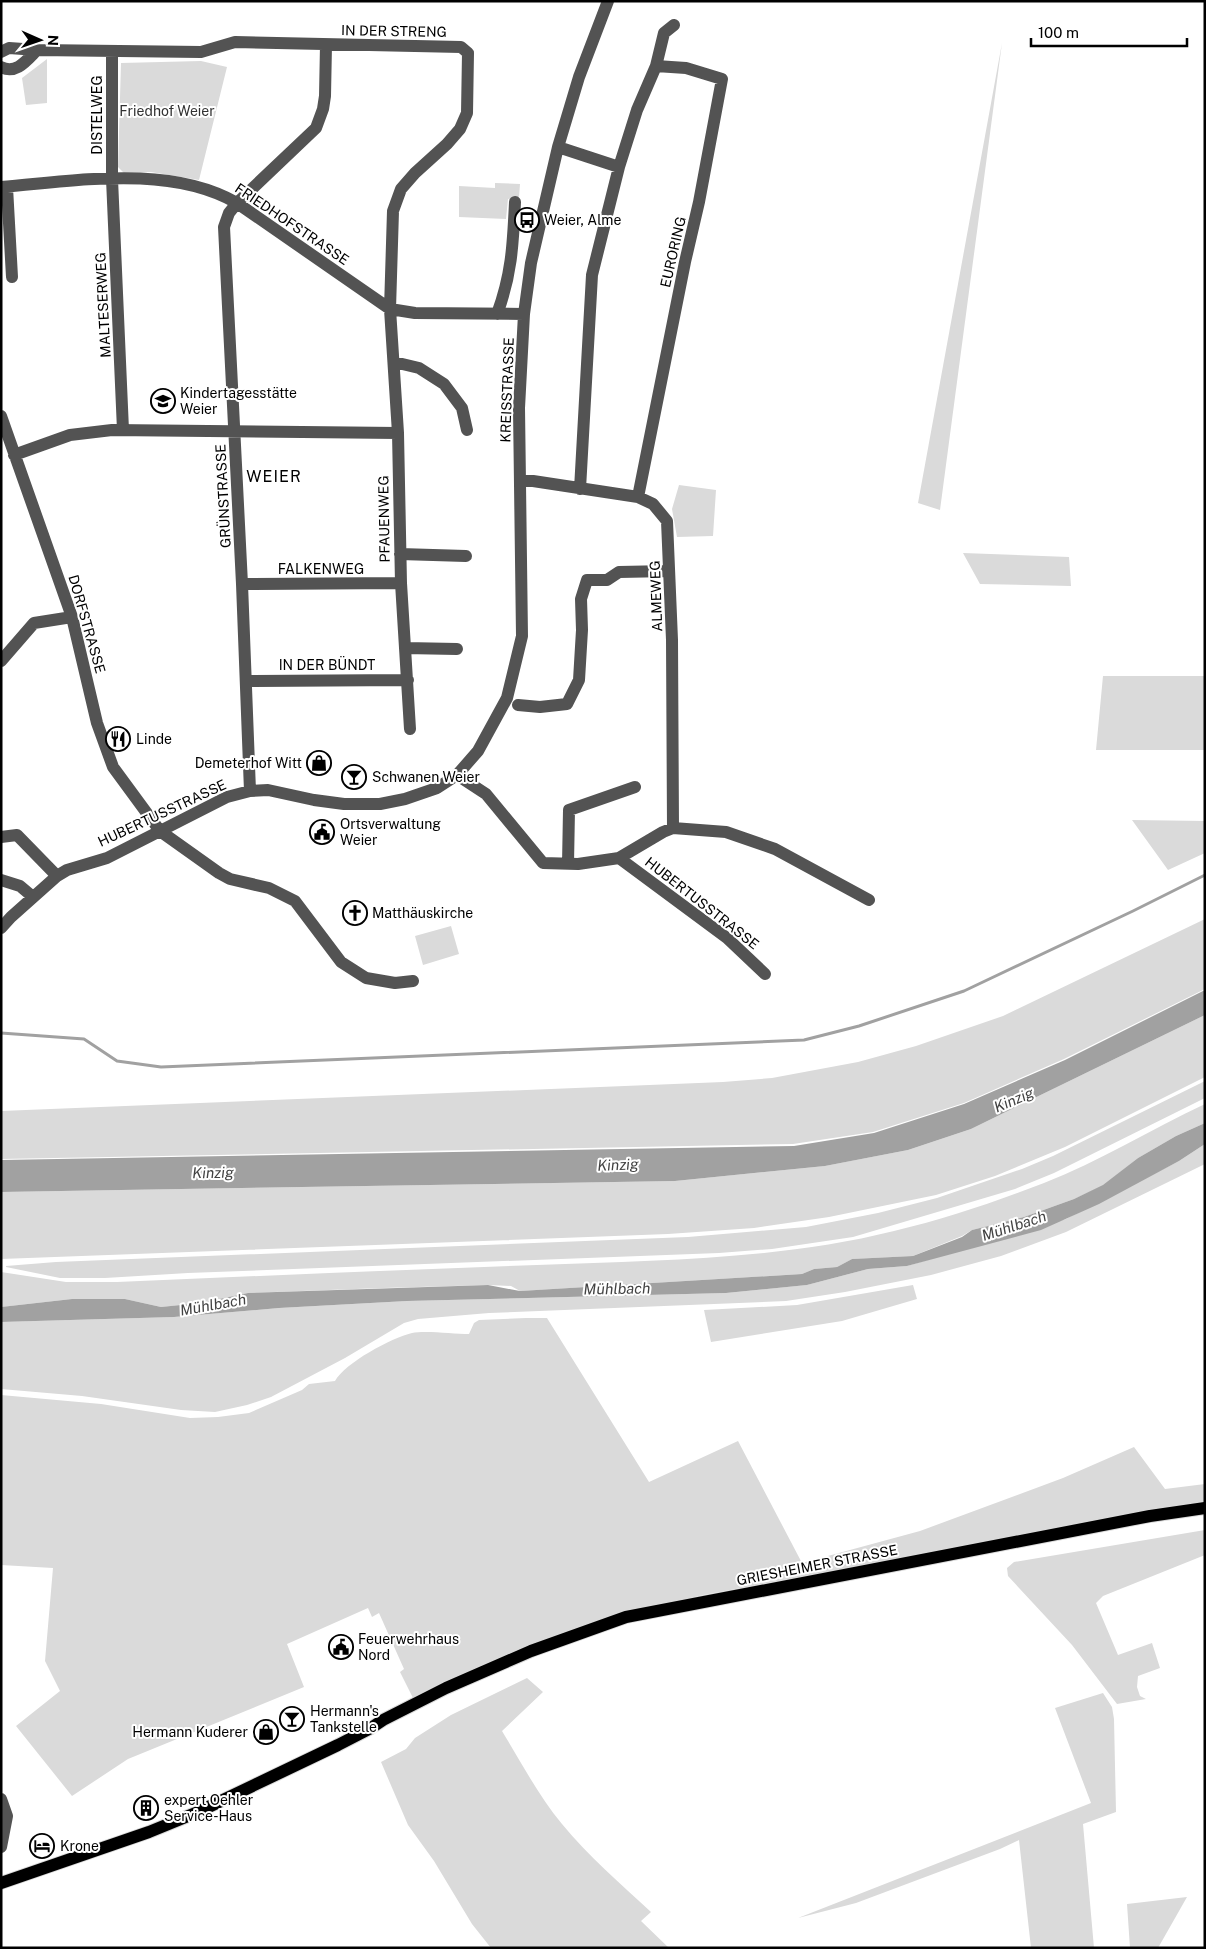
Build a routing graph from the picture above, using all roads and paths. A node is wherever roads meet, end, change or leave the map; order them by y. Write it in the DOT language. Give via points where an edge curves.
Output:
graph roads {
  1 [pos="608,1"];
  2 [pos="674,25"];
  3 [pos="326,45"];
  4 [pos="37,50"];
  5 [pos="1,52"];
  6 [pos="112,52"];
  7 [pos="656,66"];
  8 [pos="1,67"];
  9 [pos="558,148"];
  10 [pos="619,167"];
  11 [pos="112,179"];
  12 [pos="4,187"];
  13 [pos="515,202"];
  14 [pos="237,203"];
  15 [pos="12,277"];
  16 [pos="390,309"];
  17 [pos="497,314"];
  18 [pos="524,314"];
  19 [pos="394,362"];
  20 [pos="3,424"];
  21 [pos="123,430"];
  22 [pos="467,430"];
  23 [pos="234,432"];
  24 [pos="398,433"];
  25 [pos="14,455"];
  26 [pos="520,481"];
  27 [pos="580,489"];
  28 [pos="638,497"];
  29 [pos="400,554"];
  30 [pos="466,556"];
  31 [pos="669,571"];
  32 [pos="242,584"];
  33 [pos="400,584"];
  34 [pos="72,616"];
  35 [pos="405,648"];
  36 [pos="457,648"];
  37 [pos="1,661"];
  38 [pos="408,680"];
  39 [pos="246,681"];
  40 [pos="518,705"];
  41 [pos="410,729"];
  42 [pos="457,775"];
  43 [pos="635,787"];
  44 [pos="250,791"];
  45 [pos="674,828"];
  46 [pos="160,830"];
  47 [pos="1,837"];
  48 [pos="619,858"];
  49 [pos="568,864"];
  50 [pos="56,876"];
  51 [pos="1,880"];
  52 [pos="34,897"];
  53 [pos="869,900"];
  54 [pos="1,928"];
  55 [pos="765,974"];
  56 [pos="413,981"];
  57 [pos="1205,1508"];
  58 [pos="1,1800"];
  59 [pos="1,1847"];
  60 [pos="1,1883"];
  1 -- 9 [label="street, KREISSTRASSE" via="579,77"];
  2 -- 7 [label="street" via="664,33"];
  3 -- 6 [label="street, IN DER STRENG" via="235,42 201,52"];
  3 -- 14 [label="street, GRÜNSTRASSE" via="325,96 316,128"];
  3 -- 16 [label="street, IN DER STRENG" via="461,47 468,53 466,113 460,129 401,189 394,211"];
  4 -- 5 [label="street, IN DER STRENG" via="9,48"];
  4 -- 6 [label="street, IN DER STRENG"];
  4 -- 8 [label="street" via="18,68 7,70"];
  6 -- 11 [label="street, DISTELWEG"];
  7 -- 10 [label="street" via="637,110"];
  7 -- 28 [label="street, EURORING" via="686,68 722,79"];
  9 -- 10 [label="street"];
  9 -- 18 [label="street, KREISSTRASSE" via="531,263"];
  10 -- 27 [label="street" via="592,275"];
  11 -- 12 [label="street, FRIEDHOFSTRASSE"];
  11 -- 14 [label="street, FRIEDHOFSTRASSE" via="152,179 200,187"];
  11 -- 21 [label="street, MALTESERWEG"];
  12 -- 15 [label="street"];
  13 -- 17 [label="street" via="507,289"];
  14 -- 16 [label="street, FRIEDHOFSTRASSE"];
  14 -- 23 [label="street, GRÜNSTRASSE" via="224,227"];
  16 -- 17 [label="street, FRIEDHOFSTRASSE" via="414,313"];
  16 -- 19 [label="street, PFAUENWEG"];
  17 -- 18 [label="street, FRIEDHOFSTRASSE"];
  18 -- 26 [label="street, KREISSTRASSE" via="519,408"];
  19 -- 22 [label="street" via="419,368 444,384 462,408"];
  19 -- 24 [label="street, PFAUENWEG"];
  20 -- 25 [label="street, DORFSTRASSE"];
  21 -- 23 [label="street"];
  21 -- 25 [label="street" via="70,435"];
  23 -- 24 [label="street"];
  23 -- 32 [label="street, GRÜNSTRASSE"];
  24 -- 29 [label="street, PFAUENWEG"];
  25 -- 34 [label="street, DORFSTRASSE"];
  26 -- 27 [label="street, ALMEWEG"];
  26 -- 42 [label="street, KREISSTRASSE" via="522,636 507,698 478,751"];
  27 -- 28 [label="street, ALMEWEG"];
  28 -- 31 [label="street, ALMEWEG" via="653,504 667,520"];
  29 -- 30 [label="street"];
  29 -- 33 [label="street, PFAUENWEG"];
  31 -- 40 [label="street" via="618,572 608,580 587,580 581,599 579,680 567,704"];
  31 -- 45 [label="street, ALMEWEG"];
  32 -- 33 [label="street, FALKENWEG"];
  32 -- 39 [label="street, GRÜNSTRASSE"];
  33 -- 35 [label="street, PFAUENWEG"];
  34 -- 37 [label="street" via="34,623"];
  34 -- 46 [label="street, DORFSTRASSE" via="104,746 113,767"];
  35 -- 36 [label="street"];
  35 -- 38 [label="street, PFAUENWEG"];
  38 -- 39 [label="street, IN DER BÜNDT"];
  38 -- 41 [label="street, PFAUENWEG"];
  39 -- 44 [label="street, GRÜNSTRASSE"];
  42 -- 44 [label="street, HUBERTUSSTRASSE" via="425,793 380,804 344,804 268,790"];
  42 -- 49 [label="street, HUBERTUSSTRASSE" via="486,794 544,863"];
  43 -- 49 [label="street" via="569,810"];
  44 -- 46 [label="street, HUBERTUSSTRASSE" via="227,797"];
  45 -- 48 [label="street, HUBERTUSSTRASSE"];
  45 -- 53 [label="street" via="726,832 775,849"];
  46 -- 50 [label="street, HUBERTUSSTRASSE" via="107,858"];
  46 -- 56 [label="street, DORFSTRASSE" via="230,879 269,888 295,901 341,962 366,978 395,984"];
  47 -- 50 [label="street" via="17,835"];
  48 -- 49 [label="street, HUBERTUSSTRASSE"];
  48 -- 55 [label="street, HUBERTUSSTRASSE" via="726,938"];
  50 -- 52 [label="street, HUBERTUSSTRASSE"];
  51 -- 52 [label="street" via="20,886"];
  52 -- 54 [label="street, HUBERTUSSTRASSE"];
  57 -- 60 [label="main road, GRIESHEIMER STRASSE" via="626,1617 531,1651 446,1688 330,1749 198,1812"];
  58 -- 59 [label="street" via="7,1816"];
}
